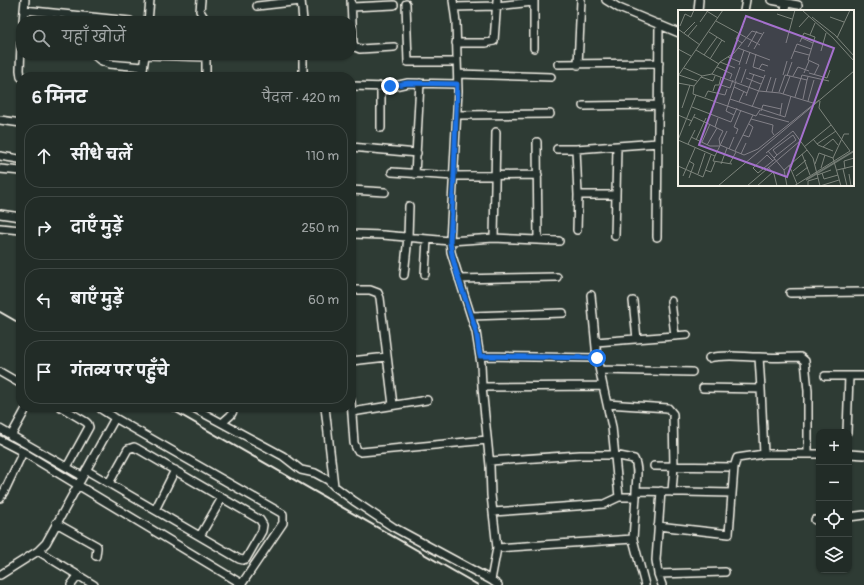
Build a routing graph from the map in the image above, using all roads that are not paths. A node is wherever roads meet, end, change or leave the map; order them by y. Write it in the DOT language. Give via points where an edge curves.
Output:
graph roads {
  1 [pos="25,0"];
  2 [pos="150,0"];
  3 [pos="201,0"];
  4 [pos="301,0"];
  5 [pos="581,0"];
  6 [pos="606,0"];
  7 [pos="699,0"];
  8 [pos="746,0"];
  9 [pos="771,0"];
  10 [pos="534,1"];
  11 [pos="454,3"];
  12 [pos="496,3"];
  13 [pos="786,3"];
  14 [pos="351,4"];
  15 [pos="406,4"];
  16 [pos="394,5"];
  17 [pos="798,5"];
  18 [pos="258,6"];
  19 [pos="24,10"];
  20 [pos="698,10"];
  21 [pos="744,10"];
  22 [pos="785,10"];
  23 [pos="23,16"];
  24 [pos="82,16"];
  25 [pos="148,16"];
  26 [pos="203,16"];
  27 [pos="303,16"];
  28 [pos="352,16"];
  29 [pos="659,24"];
  30 [pos="678,32"];
  31 [pos="456,43"];
  32 [pos="356,47"];
  33 [pos="394,47"];
  34 [pos="534,48"];
  35 [pos="20,60"];
  36 [pos="100,60"];
  37 [pos="144,60"];
  38 [pos="206,60"];
  39 [pos="303,60"];
  40 [pos="457,62"];
  41 [pos="659,63"];
  42 [pos="558,64"];
  43 [pos="578,65"];
  44 [pos="144,67"];
  45 [pos="20,72"];
  46 [pos="143,72"];
  47 [pos="206,72"];
  48 [pos="303,72"];
  49 [pos="458,74"];
  50 [pos="551,77"];
  51 [pos="420,83"];
  52 [pos="457,84"];
  53 [pos="356,86"];
  54 [pos="381,86"];
  55 [pos="658,104"];
  56 [pos="583,106"];
  57 [pos="550,114"];
  58 [pos="457,115"];
  59 [pos="0,120"];
  60 [pos="16,122"];
  61 [pos="381,128"];
  62 [pos="496,132"];
  63 [pos="537,142"];
  64 [pos="658,143"];
  65 [pos="617,146"];
  66 [pos="356,147"];
  67 [pos="557,149"];
  68 [pos="576,149"];
  69 [pos="416,153"];
  70 [pos="0,156"];
  71 [pos="16,159"];
  72 [pos="0,169"];
  73 [pos="16,171"];
  74 [pos="392,172"];
  75 [pos="415,174"];
  76 [pos="495,175"];
  77 [pos="538,175"];
  78 [pos="454,176"];
  79 [pos="356,190"];
  80 [pos="385,192"];
  81 [pos="578,195"];
  82 [pos="616,195"];
  83 [pos="409,206"];
  84 [pos="0,214"];
  85 [pos="16,216"];
  86 [pos="0,228"];
  87 [pos="16,230"];
  88 [pos="577,230"];
  89 [pos="356,234"];
  90 [pos="615,236"];
  91 [pos="408,237"];
  92 [pos="657,237"];
  93 [pos="494,238"];
  94 [pos="427,239"];
  95 [pos="538,240"];
  96 [pos="450,241"];
  97 [pos="559,241"];
  98 [pos="425,274"];
  99 [pos="404,275"];
  100 [pos="557,277"];
  101 [pos="459,279"];
  102 [pos="356,290"];
  103 [pos="864,292"];
  104 [pos="790,293"];
  105 [pos="591,295"];
  106 [pos="633,301"];
  107 [pos="671,301"];
  108 [pos="563,313"];
  109 [pos="471,316"];
  110 [pos="687,335"];
  111 [pos="675,336"];
  112 [pos="637,339"];
  113 [pos="596,342"];
  114 [pos="480,356"];
  115 [pos="387,357"];
  116 [pos="759,357"];
  117 [pos="597,358"];
  118 [pos="709,358"];
  119 [pos="356,360"];
  120 [pos="600,370"];
  121 [pos="0,372"];
  122 [pos="692,372"];
  123 [pos="825,376"];
  124 [pos="849,376"];
  125 [pos="864,376"];
  126 [pos="16,381"];
  127 [pos="603,386"];
  128 [pos="482,387"];
  129 [pos="703,388"];
  130 [pos="761,388"];
  131 [pos="427,400"];
  132 [pos="607,404"];
  133 [pos="393,405"];
  134 [pos="356,411"];
  135 [pos="24,412"];
  136 [pos="69,412"];
  137 [pos="106,412"];
  138 [pos="201,412"];
  139 [pos="232,412"];
  140 [pos="326,412"];
  141 [pos="352,412"];
  142 [pos="115,418"];
  143 [pos="222,423"];
  144 [pos="0,429"];
  145 [pos="848,429"];
  146 [pos="11,436"];
  147 [pos="0,440"];
  148 [pos="487,440"];
  149 [pos="22,452"];
  150 [pos="764,454"];
  151 [pos="808,454"];
  152 [pos="816,454"];
  153 [pos="852,454"];
  154 [pos="614,455"];
  155 [pos="864,455"];
  156 [pos="490,461"];
  157 [pos="654,466"];
  158 [pos="674,466"];
  159 [pos="734,467"];
  160 [pos="67,468"];
  161 [pos="175,470"];
  162 [pos="84,473"];
  163 [pos="109,483"];
  164 [pos="77,486"];
  165 [pos="334,486"];
  166 [pos="2,489"];
  167 [pos="661,491"];
  168 [pos="672,492"];
  169 [pos="732,493"];
  170 [pos="636,494"];
  171 [pos="619,497"];
  172 [pos="0,498"];
  173 [pos="222,498"];
  174 [pos="155,510"];
  175 [pos="493,512"];
  176 [pos="864,516"];
  177 [pos="852,517"];
  178 [pos="56,524"];
  179 [pos="658,526"];
  180 [pos="200,536"];
  181 [pos="633,539"];
  182 [pos="497,548"];
  183 [pos="38,551"];
  184 [pos="96,556"];
  185 [pos="725,572"];
  186 [pos="658,574"];
  187 [pos="0,575"];
  188 [pos="78,576"];
  189 [pos="491,580"];
  190 [pos="71,585"];
  191 [pos="94,585"];
  192 [pos="242,585"];
  193 [pos="498,585"];
  194 [pos="645,585"];
  195 [pos="662,585"];
  1 -- 19 [label="street"];
  2 -- 25 [label="street"];
  3 -- 26 [label="street" via="200,11"];
  4 -- 18 [label="street"];
  4 -- 27 [label="street"];
  5 -- 43 [label="street"];
  6 -- 29 [label="street"];
  7 -- 20 [label="street"];
  8 -- 21 [label="street"];
  9 -- 13 [label="street"];
  10 -- 12 [label="street"];
  10 -- 34 [label="street"];
  11 -- 12 [label="street"];
  11 -- 31 [label="street"];
  12 -- 31 [label="street" via="494,41"];
  13 -- 17 [label="street"];
  13 -- 22 [label="street"];
  14 -- 16 [label="street"];
  14 -- 28 [label="street"];
  15 -- 40 [label="street" via="408,62"];
  19 -- 23 [label="street"];
  19 -- 24 [label="street"];
  29 -- 30 [label="street"];
  29 -- 41 [label="street"];
  31 -- 40 [label="street"];
  32 -- 33 [label="street"];
  35 -- 45 [label="street"];
  36 -- 44 [label="street" via="109,64"];
  37 -- 44 [label="street"];
  38 -- 47 [label="street"];
  39 -- 48 [label="street"];
  40 -- 49 [label="street"];
  41 -- 43 [label="street"];
  41 -- 55 [label="street"];
  42 -- 43 [label="street"];
  44 -- 46 [label="street"];
  49 -- 50 [label="street"];
  49 -- 52 [label="street"];
  51 -- 52 [label="street"];
  51 -- 54 [label="street"];
  51 -- 69 [label="street"];
  52 -- 58 [label="street"];
  53 -- 54 [label="street"];
  54 -- 61 [label="street"];
  55 -- 56 [label="street"];
  55 -- 64 [label="street"];
  57 -- 58 [label="street"];
  58 -- 78 [label="street"];
  59 -- 60 [label="street"];
  62 -- 76 [label="street"];
  63 -- 77 [label="street"];
  64 -- 65 [label="street"];
  64 -- 92 [label="street"];
  65 -- 68 [label="street"];
  65 -- 82 [label="street"];
  66 -- 69 [label="street"];
  67 -- 68 [label="street"];
  68 -- 81 [label="street"];
  69 -- 75 [label="street"];
  70 -- 71 [label="street"];
  72 -- 73 [label="street"];
  74 -- 75 [label="street"];
  75 -- 78 [label="street"];
  76 -- 77 [label="street"];
  76 -- 78 [label="street"];
  76 -- 93 [label="street"];
  77 -- 95 [label="street"];
  78 -- 96 [label="street"];
  79 -- 80 [label="street"];
  81 -- 82 [label="street"];
  81 -- 88 [label="street"];
  82 -- 90 [label="street"];
  83 -- 91 [label="street"];
  84 -- 85 [label="street"];
  86 -- 87 [label="street"];
  89 -- 91 [label="street"];
  91 -- 94 [label="street"];
  91 -- 99 [label="street"];
  93 -- 95 [label="street"];
  93 -- 96 [label="street"];
  94 -- 96 [label="street"];
  94 -- 98 [label="street"];
  95 -- 97 [label="street"];
  96 -- 101 [label="street"];
  100 -- 101 [label="street"];
  101 -- 109 [label="street"];
  102 -- 115 [label="street" via="378,293"];
  103 -- 104 [label="street"];
  105 -- 113 [label="street"];
  106 -- 112 [label="street"];
  107 -- 111 [label="street"];
  108 -- 109 [label="street"];
  109 -- 114 [label="street"];
  110 -- 111 [label="street"];
  111 -- 112 [label="street"];
  112 -- 113 [label="street"];
  113 -- 117 [label="street"];
  114 -- 117 [label="street"];
  114 -- 128 [label="street"];
  115 -- 119 [label="street"];
  115 -- 133 [label="street"];
  116 -- 118 [label="street"];
  116 -- 130 [label="street"];
  116 -- 151 [label="street" via="800,357 805,361 808,391"];
  117 -- 120 [label="street"];
  120 -- 122 [label="street"];
  120 -- 127 [label="street"];
  121 -- 126 [label="street"];
  123 -- 124 [label="street"];
  124 -- 125 [label="street"];
  124 -- 145 [label="street"];
  127 -- 128 [label="street"];
  127 -- 132 [label="street"];
  128 -- 148 [label="street"];
  129 -- 130 [label="street"];
  130 -- 150 [label="street"];
  131 -- 133 [label="street"];
  132 -- 154 [label="street"];
  132 -- 158 [label="street" via="668,408 673,414"];
  133 -- 134 [label="street"];
  135 -- 146 [label="street"];
  136 -- 160 [label="street" via="86,422 89,427"];
  137 -- 142 [label="street"];
  138 -- 143 [label="street"];
  139 -- 143 [label="street"];
  140 -- 165 [label="street"];
  141 -- 148 [label="street" via="354,443 361,452"];
  142 -- 162 [label="street"];
  142 -- 192 [label="street" via="283,514 284,523"];
  143 -- 165 [label="street" via="283,456 301,470 315,473 328,480"];
  144 -- 146 [label="street"];
  146 -- 160 [label="street"];
  147 -- 149 [label="street"];
  148 -- 156 [label="street"];
  149 -- 164 [label="street"];
  149 -- 166 [label="street"];
  150 -- 151 [label="street"];
  150 -- 159 [label="street" via="737,458"];
  151 -- 152 [label="street"];
  153 -- 155 [label="street"];
  154 -- 156 [label="street"];
  154 -- 170 [label="street" via="634,459 637,464"];
  154 -- 171 [label="street"];
  156 -- 175 [label="street"];
  157 -- 158 [label="street"];
  158 -- 159 [label="street"];
  158 -- 168 [label="street"];
  159 -- 169 [label="street"];
  160 -- 162 [label="street"];
  161 -- 163 [label="street" via="134,447 128,449"];
  161 -- 173 [label="street"];
  161 -- 174 [label="street"];
  162 -- 163 [label="street"];
  162 -- 164 [label="street"];
  163 -- 174 [label="street"];
  164 -- 178 [label="street"];
  164 -- 192 [label="street"];
  165 -- 189 [label="street" via="393,527"];
  166 -- 172 [label="street"];
  167 -- 168 [label="street"];
  167 -- 170 [label="street"];
  167 -- 179 [label="street"];
  168 -- 169 [label="street"];
  169 -- 179 [label="street" via="729,534"];
  170 -- 171 [label="street"];
  170 -- 181 [label="street"];
  171 -- 175 [label="street" via="604,504"];
  173 -- 180 [label="street"];
  173 -- 180 [label="street" via="260,520 263,525 262,532 243,560"];
  174 -- 180 [label="street"];
  175 -- 182 [label="street"];
  176 -- 177 [label="street"];
  178 -- 183 [label="street"];
  178 -- 184 [label="street" via="97,546"];
  179 -- 186 [label="street"];
  181 -- 182 [label="street"];
  181 -- 194 [label="street"];
  182 -- 189 [label="street"];
  183 -- 187 [label="street"];
  183 -- 188 [label="street"];
  185 -- 186 [label="street"];
  186 -- 195 [label="street"];
  188 -- 190 [label="street"];
  188 -- 191 [label="street"];
  189 -- 193 [label="street"];
}
